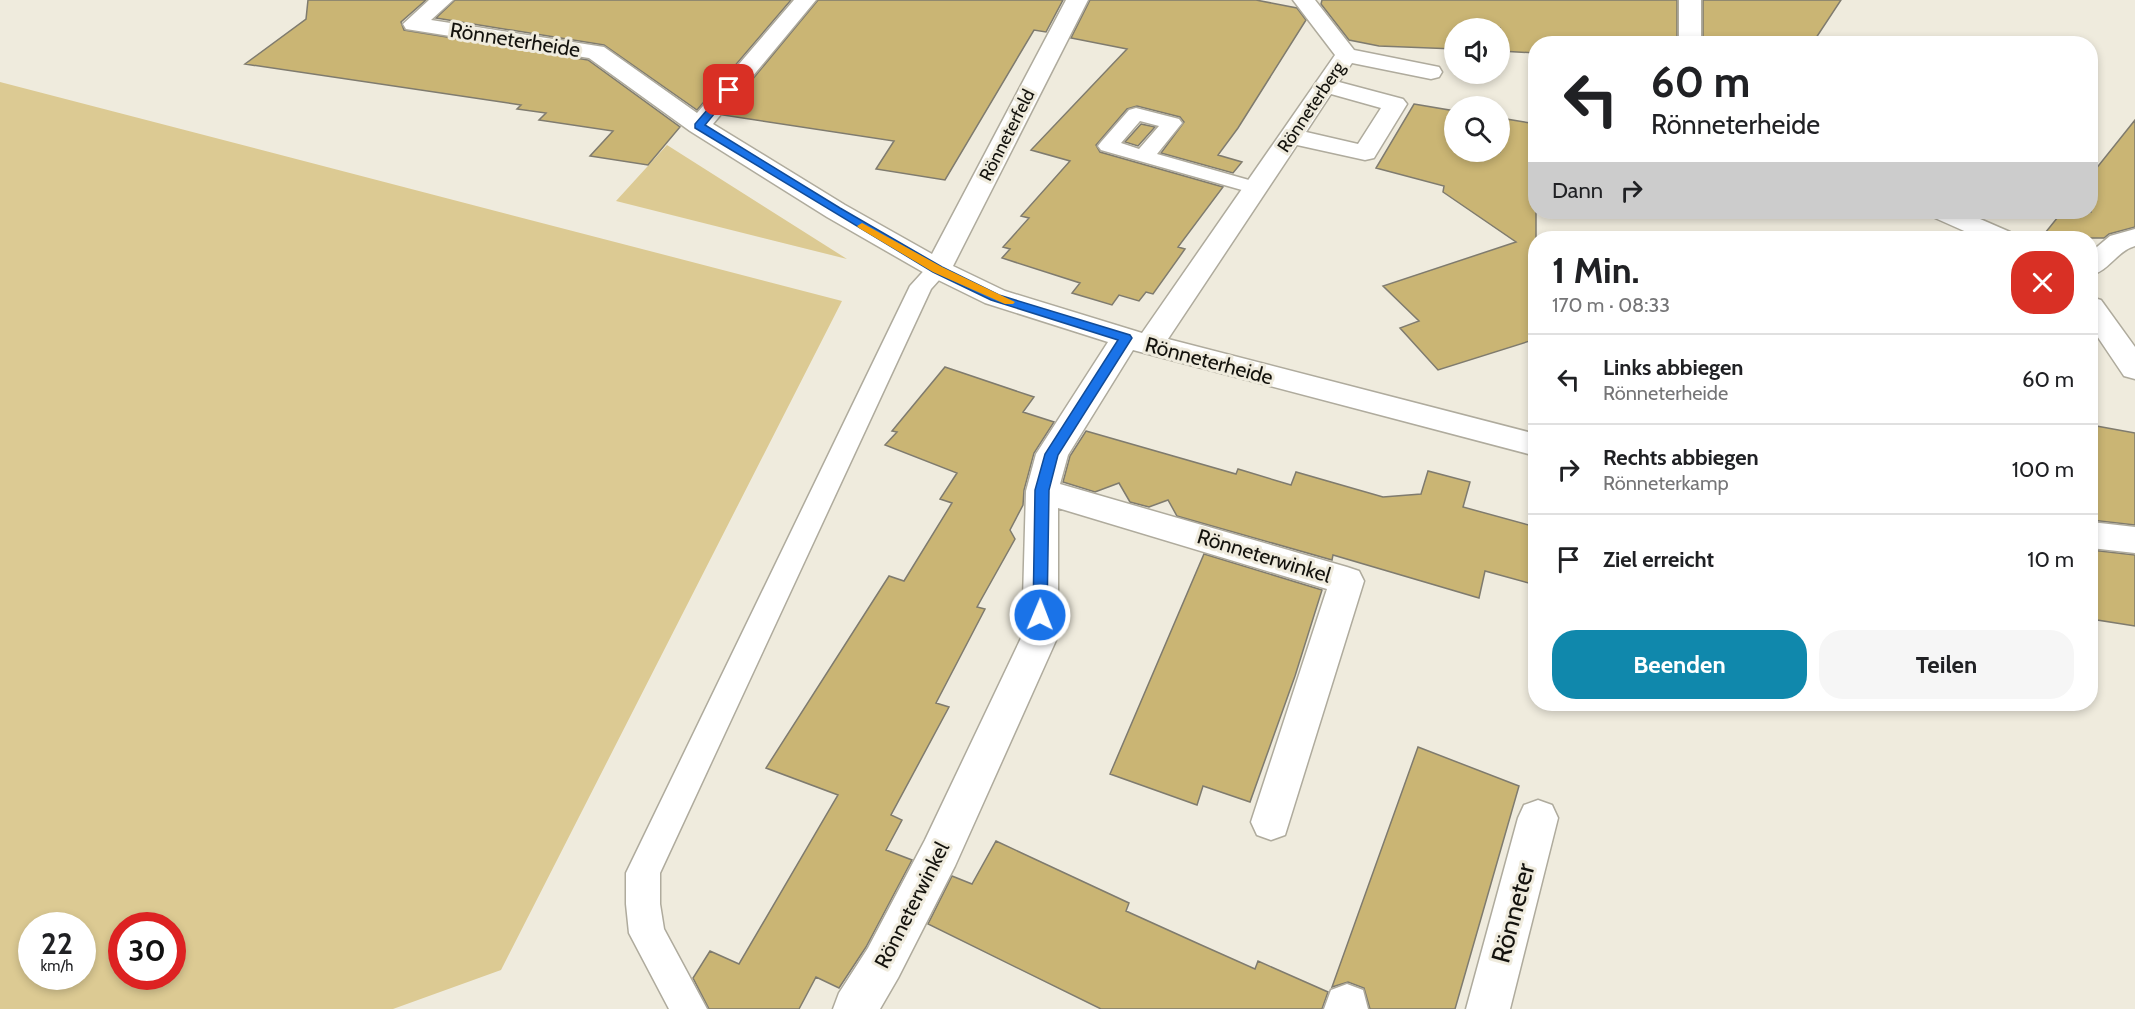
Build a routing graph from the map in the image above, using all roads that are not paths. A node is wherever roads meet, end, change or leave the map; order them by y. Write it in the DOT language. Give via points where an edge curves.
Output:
graph roads {
  1 [pos="442,0"];
  2 [pos="805,0"];
  3 [pos="1077,0"];
  4 [pos="1304,0"];
  5 [pos="1690,0"];
  6 [pos="1690,36"];
  7 [pos="1346,55"];
  8 [pos="1431,72"];
  9 [pos="1326,86"];
  10 [pos="699,126"];
  11 [pos="1291,136"];
  12 [pos="1144,156"];
  13 [pos="1256,188"];
  14 [pos="1959,219"];
  15 [pos="1986,231"];
  16 [pos="2135,237"];
  17 [pos="2098,261"];
  18 [pos="938,270"];
  19 [pos="2098,316"];
  20 [pos="1137,341"];
  21 [pos="2135,369"];
  22 [pos="1528,444"];
  23 [pos="1042,490"];
  24 [pos="2098,536"];
  25 [pos="2135,540"];
  26 [pos="1538,818"];
  27 [pos="1271,822"];
  28 [pos="688,1009"];
  29 [pos="855,1009"];
  30 [pos="1488,1009"];
  1 -- 10 [label="street, Rönneterheide" via="414,24 596,52"];
  2 -- 10 [label="street"];
  3 -- 18 [label="street, Rönneterfeld"];
  4 -- 7 [label="street, Rönneterberg"];
  5 -- 6 [label="street"];
  7 -- 8 [label="street"];
  7 -- 9 [label="street, Rönneterberg"];
  9 -- 11 [label="street, Rönneterberg"];
  9 -- 11 [label="street" via="1395,104 1365,153"];
  10 -- 18 [label="street, Rönneterheide"];
  11 -- 13 [label="street, Rönneterberg"];
  12 -- 13 [label="lane"];
  13 -- 20 [label="street, Rönneterberg"];
  14 -- 15 [label="street"];
  16 -- 17 [label="street" via="2119,242"];
  18 -- 20 [label="street, Rönneterheide" via="995,297"];
  18 -- 28 [label="lane" via="921,286 643,873 648,933"];
  19 -- 21 [label="street"];
  20 -- 22 [label="street, Rönneterheide"];
  20 -- 23 [label="street, Rönneterwinkel" via="1052,454"];
  23 -- 27 [label="street, Rönneterwinkel" via="1347,581"];
  23 -- 29 [label="street, Rönneterwinkel" via="1040,636 940,853"];
  24 -- 25 [label="street"];
  26 -- 30 [label="street, Rönneter"];
}
